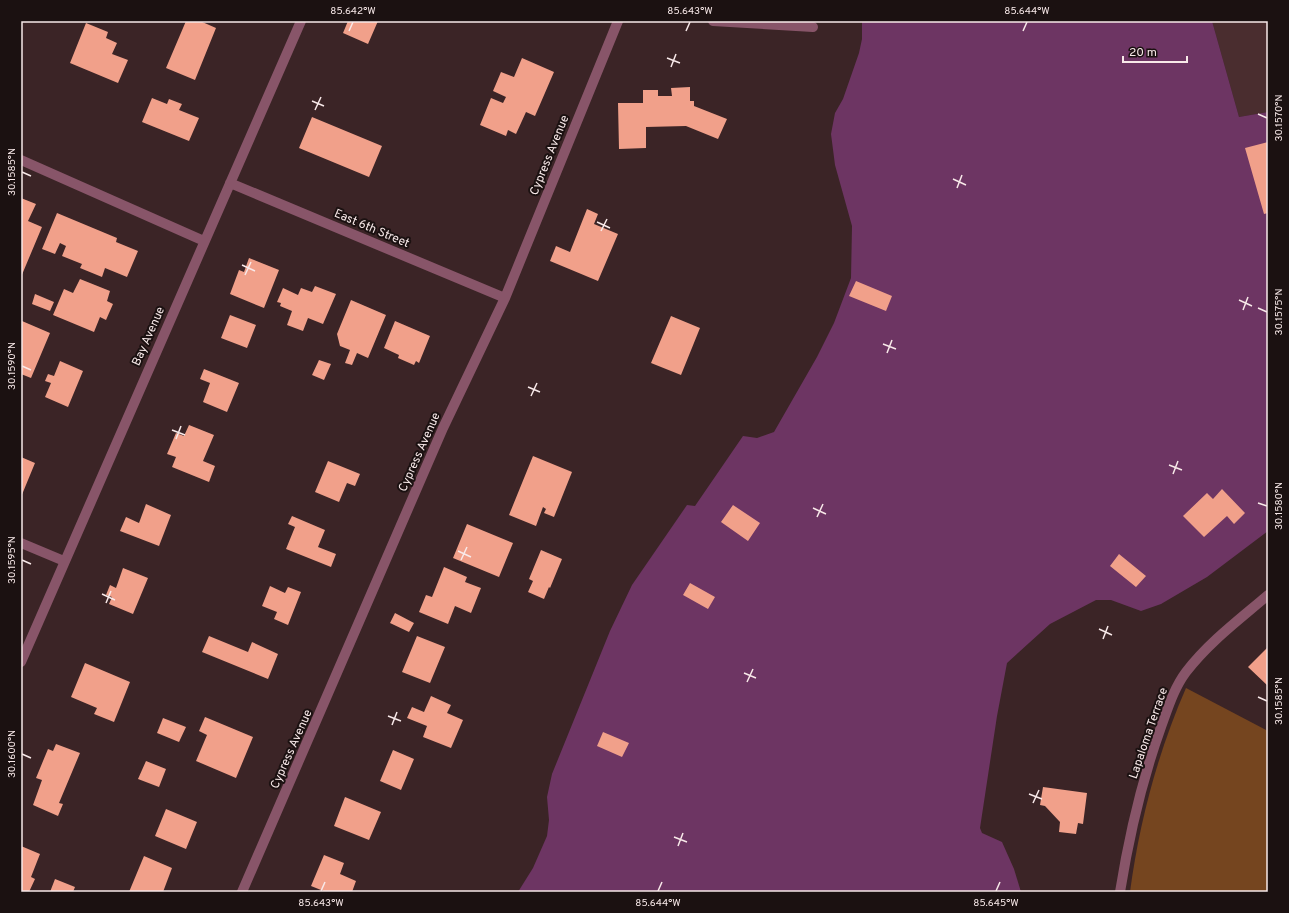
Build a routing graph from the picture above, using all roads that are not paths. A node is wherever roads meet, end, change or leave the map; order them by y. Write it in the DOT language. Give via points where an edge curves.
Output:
graph roads {
  1 [pos="301,21"];
  2 [pos="618,21"];
  3 [pos="713,21"];
  4 [pos="813,27"];
  5 [pos="21,160"];
  6 [pos="230,183"];
  7 [pos="204,241"];
  8 [pos="505,298"];
  9 [pos="21,543"];
  10 [pos="64,561"];
  11 [pos="1268,595"];
  12 [pos="21,662"];
  13 [pos="242,892"];
  14 [pos="1120,892"];
  1 -- 6 [label="street, Bay Avenue"];
  2 -- 8 [label="street, Cypress Avenue"];
  3 -- 4 [label="street"];
  5 -- 7 [label="street"];
  6 -- 7 [label="street, Bay Avenue"];
  6 -- 8 [label="street, East 6th Street"];
  7 -- 10 [label="street, Bay Avenue"];
  8 -- 13 [label="street, Cypress Avenue" via="443,428"];
  9 -- 10 [label="street"];
  10 -- 12 [label="street, Bay Avenue"];
  11 -- 14 [label="street, Lapaloma Terrace" via="1202,652 1185,673 1174,693 1143,788 1128,846"];
}
